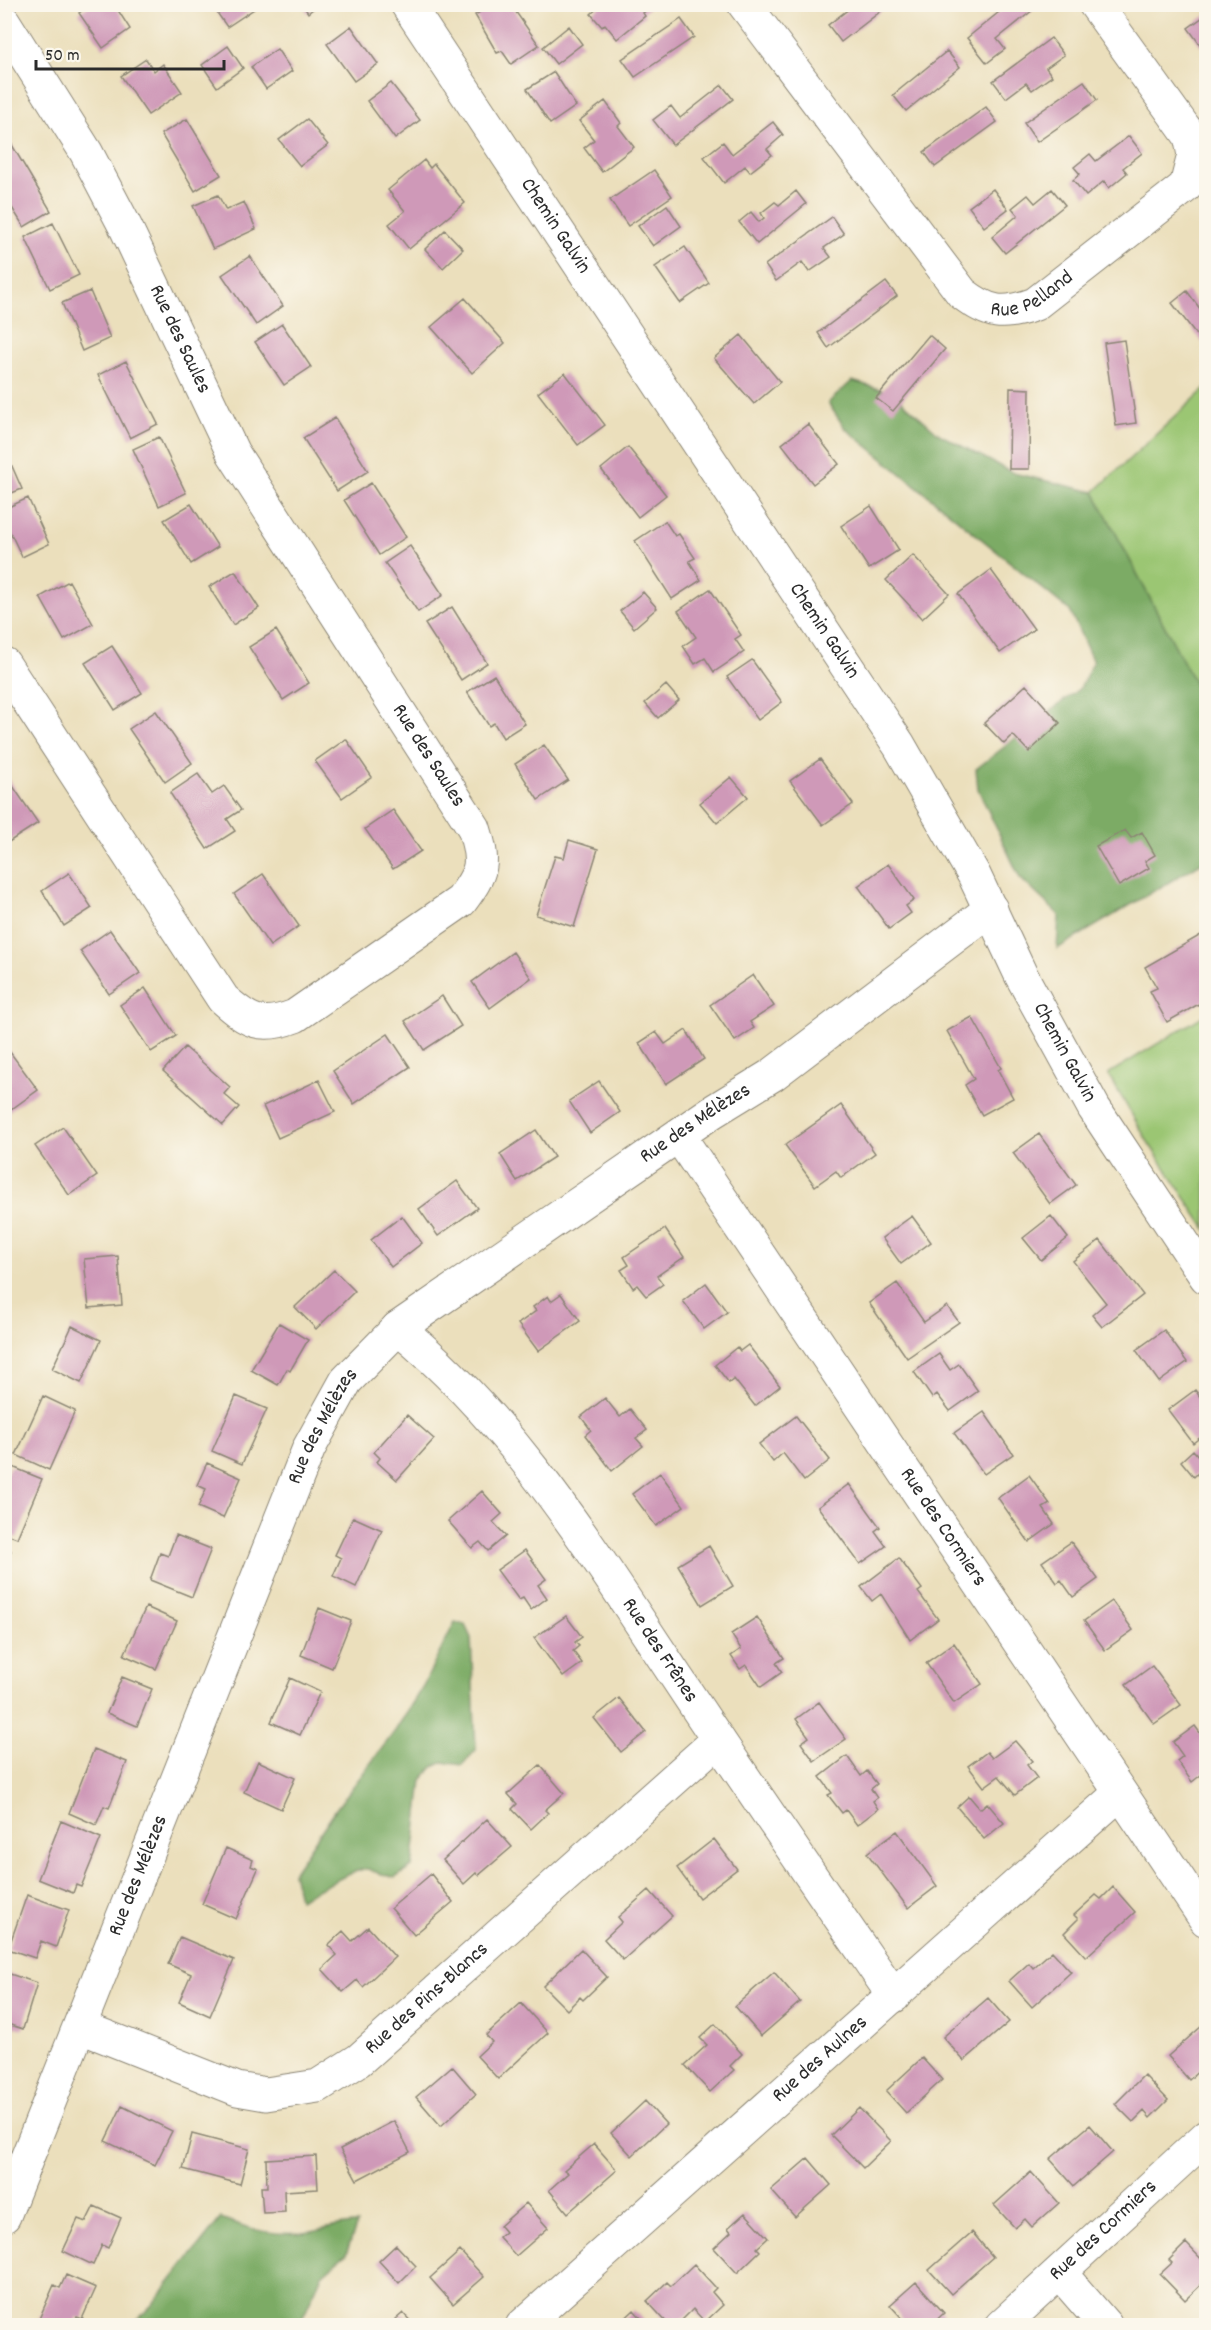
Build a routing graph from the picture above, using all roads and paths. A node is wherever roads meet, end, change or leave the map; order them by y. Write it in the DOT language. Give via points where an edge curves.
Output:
graph roads {
  1 [pos="407,4"];
  2 [pos="744,4"];
  3 [pos="1095,4"];
  4 [pos="4,22"];
  5 [pos="4,664"];
  6 [pos="991,909"];
  7 [pos="679,1136"];
  8 [pos="1206,1277"];
  9 [pos="398,1328"];
  10 [pos="718,1740"];
  11 [pos="1120,1793"];
  12 [pos="1206,1920"];
  13 [pos="894,1996"];
  14 [pos="81,2027"];
  15 [pos="1206,2137"];
  16 [pos="4,2216"];
  17 [pos="1060,2273"];
  18 [pos="522,2325"];
  19 [pos="1001,2325"];
  20 [pos="1106,2325"];
  1 -- 6 [label="street, Chemin Galvin" via="867,694 943,818"];
  2 -- 3 [label="street, Rue Pelland" via="962,294 998,313 1016,312 1035,304 1186,186 1194,155 1190,136"];
  4 -- 5 [label="street, Rue des Saules" via="86,152 233,453 474,828 481,850 479,876 461,901 295,1016 273,1024 243,1017 223,999"];
  6 -- 7 [label="street, Rue des Mélèzes" via="772,1075"];
  6 -- 8 [label="street, Chemin Galvin" via="1021,975 1094,1108"];
  7 -- 9 [label="street, Rue des Mélèzes"];
  7 -- 11 [label="street, Rue des Cormiers"];
  9 -- 10 [label="street, Rue des Frênes" via="437,1360 520,1450 556,1496"];
  9 -- 14 [label="street, Rue des Mélèzes" via="346,1382 309,1448"];
  10 -- 13 [label="street, Rue des Frênes"];
  10 -- 14 [label="street, Rue des Pins-Blancs" via="359,2060 318,2086 266,2094 237,2089"];
  11 -- 12 [label="street, Rue des Cormiers"];
  11 -- 13 [label="street, Rue des Aulnes"];
  13 -- 18 [label="street, Rue des Aulnes"];
  14 -- 16 [label="street, Rue des Mélèzes"];
  15 -- 17 [label="street, Rue des Cormiers"];
  17 -- 19 [label="street, Rue des Cormiers"];
  17 -- 20 [label="street"];
}
